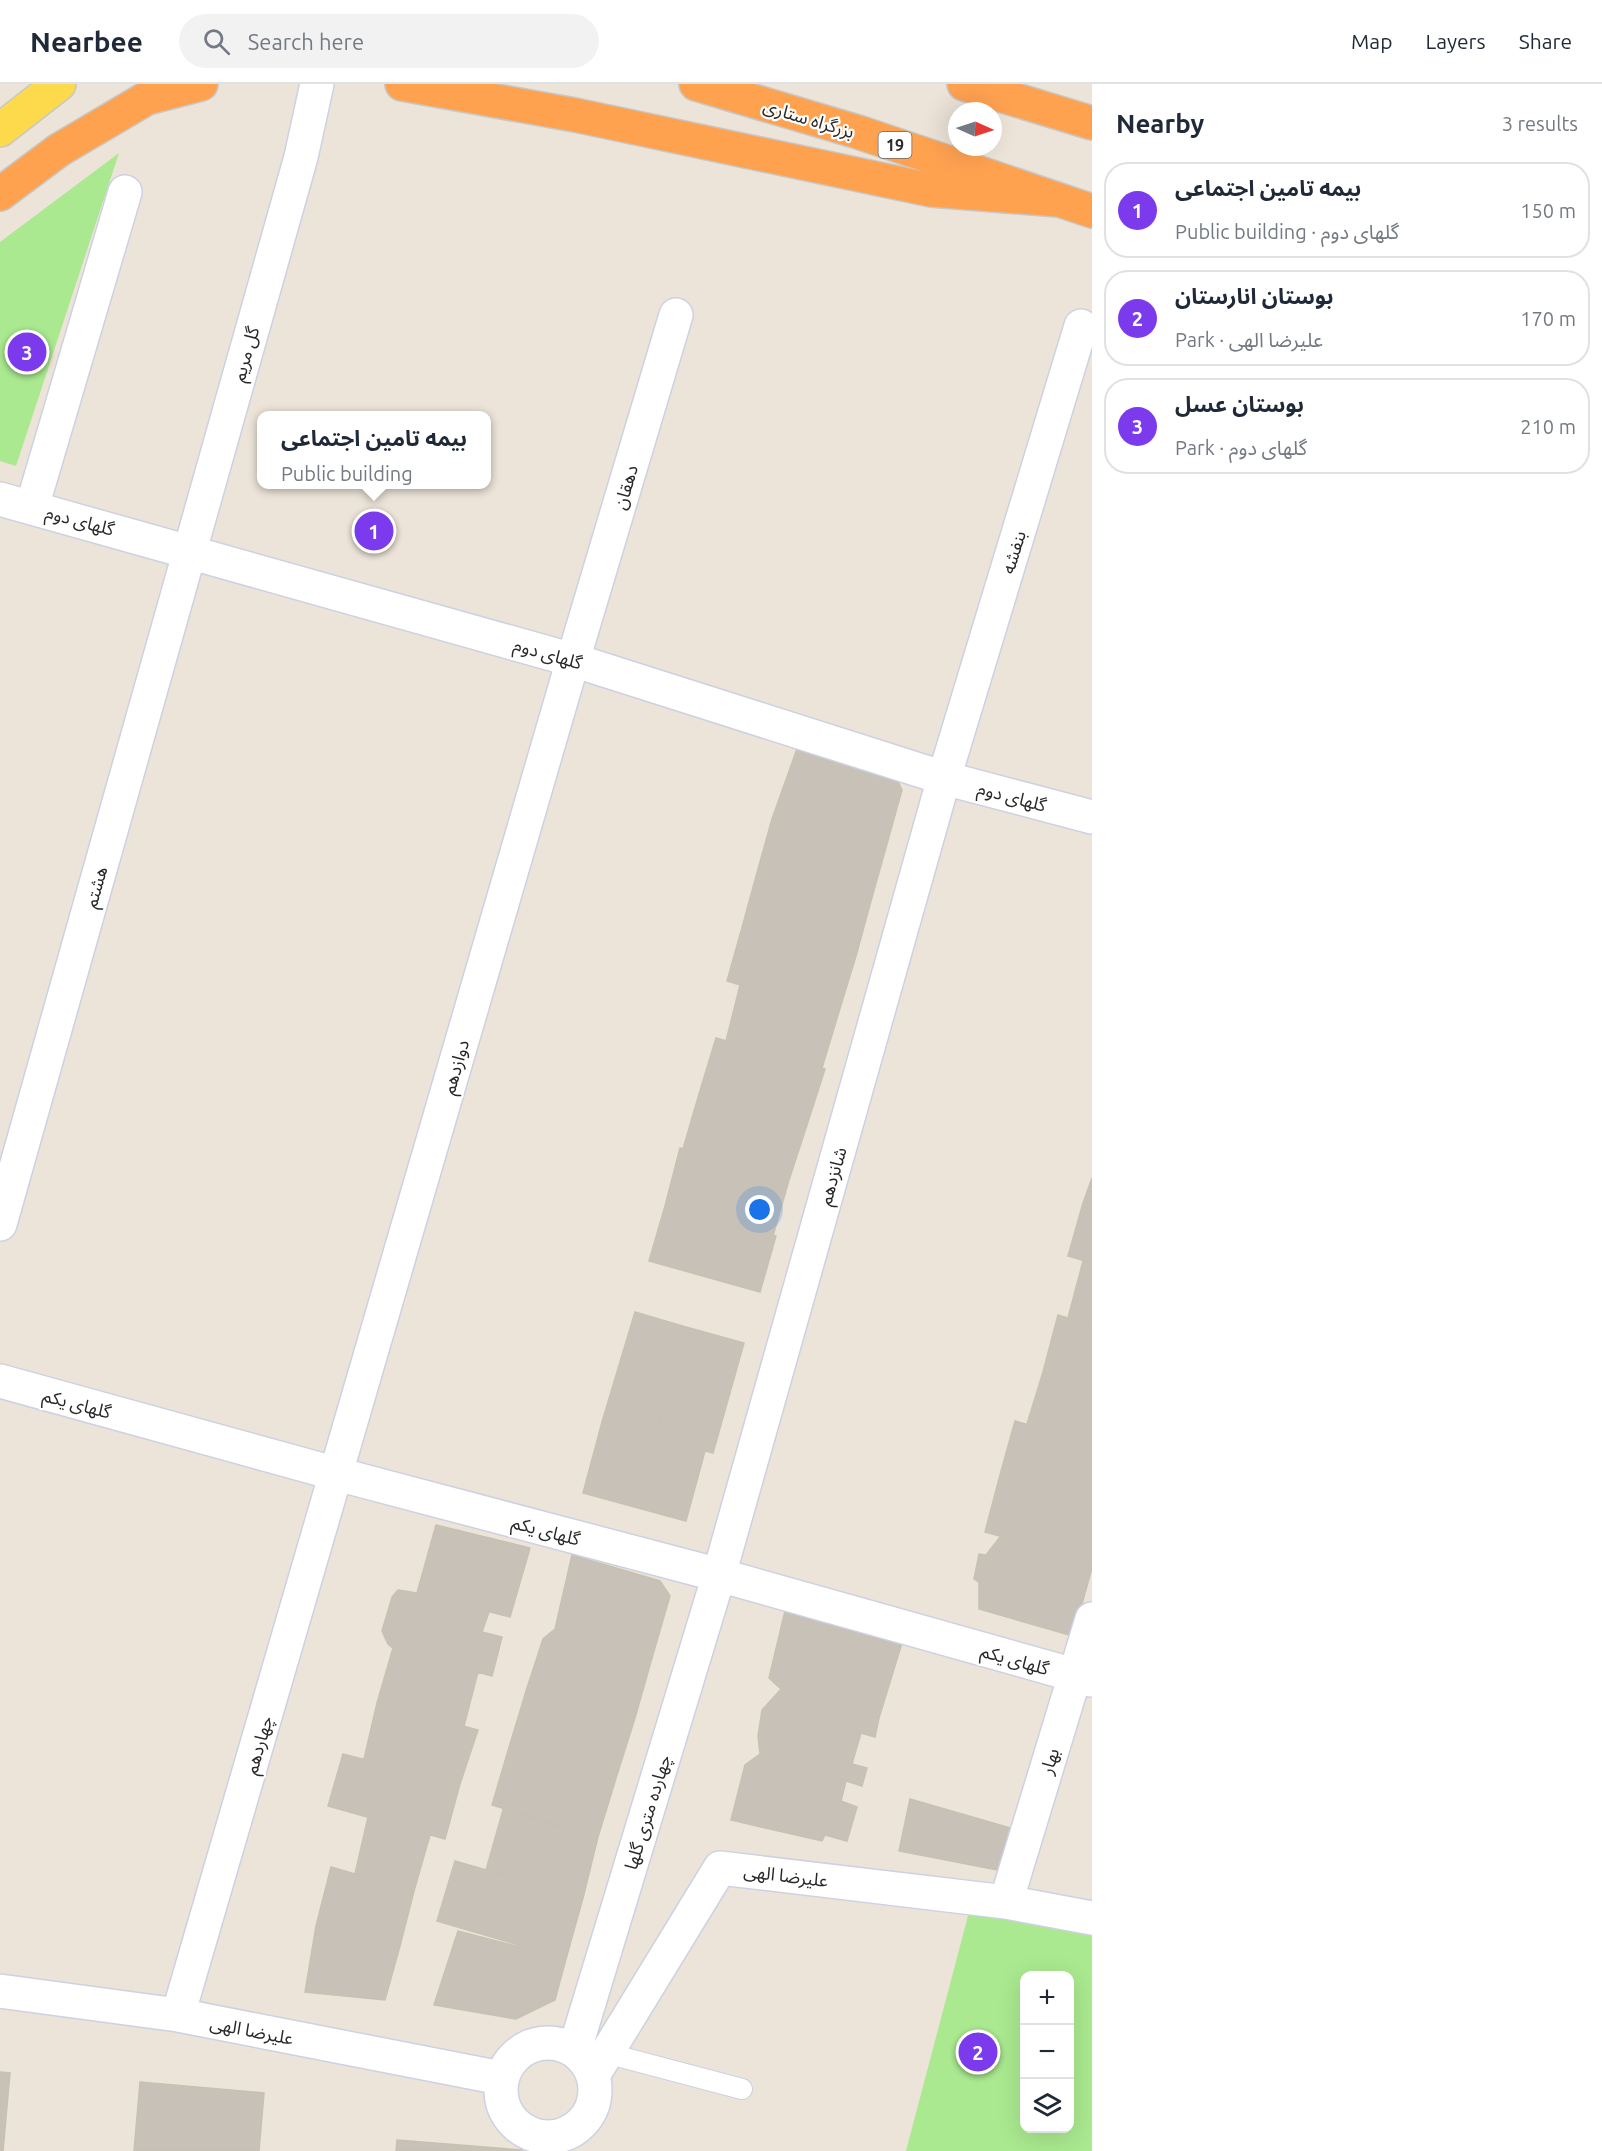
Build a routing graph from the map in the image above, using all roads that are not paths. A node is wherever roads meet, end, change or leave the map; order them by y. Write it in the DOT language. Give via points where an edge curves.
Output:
graph roads {
  1 [pos="59,84"];
  2 [pos="201,84"];
  3 [pos="317,84"];
  4 [pos="402,84"];
  5 [pos="696,84"];
  6 [pos="964,84"];
  7 [pos="1092,123"];
  8 [pos="0,130"];
  9 [pos="125,192"];
  10 [pos="0,194"];
  11 [pos="1058,200"];
  12 [pos="1092,211"];
  13 [pos="676,315"];
  14 [pos="1081,326"];
  15 [pos="0,498"];
  16 [pos="32,507"];
  17 [pos="190,550"];
  18 [pos="573,660"];
  19 [pos="944,777"];
  20 [pos="1092,817"];
  21 [pos="0,1224"];
  22 [pos="0,1381"];
  23 [pos="337,1474"];
  24 [pos="719,1575"];
  25 [pos="1092,1619"];
  26 [pos="1083,1678"];
  27 [pos="1006,1902"];
  28 [pos="1092,1918"];
  29 [pos="0,1991"];
  30 [pos="178,2015"];
  31 [pos="592,2059"];
  32 [pos="501,2078"];
  33 [pos="742,2089"];
  34 [pos="578,2141"];
  1 -- 8 [label="main road"];
  2 -- 10 [label="highway" via="147,98 59,150"];
  3 -- 17 [label="street, گل مریم" via="301,157"];
  4 -- 11 [label="highway" via="575,115 931,190"];
  5 -- 11 [label="highway, بزرگراه ستاری / 19" via="858,132"];
  6 -- 7 [label="highway"];
  9 -- 16 [label="street"];
  11 -- 12 [label="highway, بزرگراه ستاری / 19"];
  13 -- 18 [label="street, دهقان"];
  14 -- 19 [label="street, بنفشه"];
  15 -- 16 [label="street, گلهای دوم"];
  16 -- 17 [label="street, گلهای دوم"];
  17 -- 18 [label="street, گلهای دوم"];
  17 -- 21 [label="street, هشتم"];
  18 -- 19 [label="street, گلهای دوم"];
  18 -- 23 [label="street, دوازدهم"];
  19 -- 20 [label="street, گلهای دوم"];
  19 -- 24 [label="street, شانزدهم"];
  22 -- 23 [label="street, گلهای یکم"];
  23 -- 24 [label="street, گلهای یکم"];
  23 -- 30 [label="street, چهاردهم"];
  24 -- 26 [label="street, گلهای یکم"];
  24 -- 31 [label="street, چهارده متری گلها"];
  25 -- 26 [label="street, بهار"];
  26 -- 27 [label="street, بهار"];
  27 -- 28 [label="street, علیرضا الهی"];
  27 -- 31 [label="street, علیرضا الهی" via="720,1868"];
  29 -- 30 [label="street, علیرضا الهی"];
  30 -- 32 [label="street, علیرضا الهی"];
  31 -- 32 [label="street" via="561,2043 545,2041 518,2053"];
  31 -- 33 [label="lane"];
  31 -- 34 [label="street" via="596,2091"];
  32 -- 34 [label="street" via="505,2110 514,2123 542,2137"];
}
